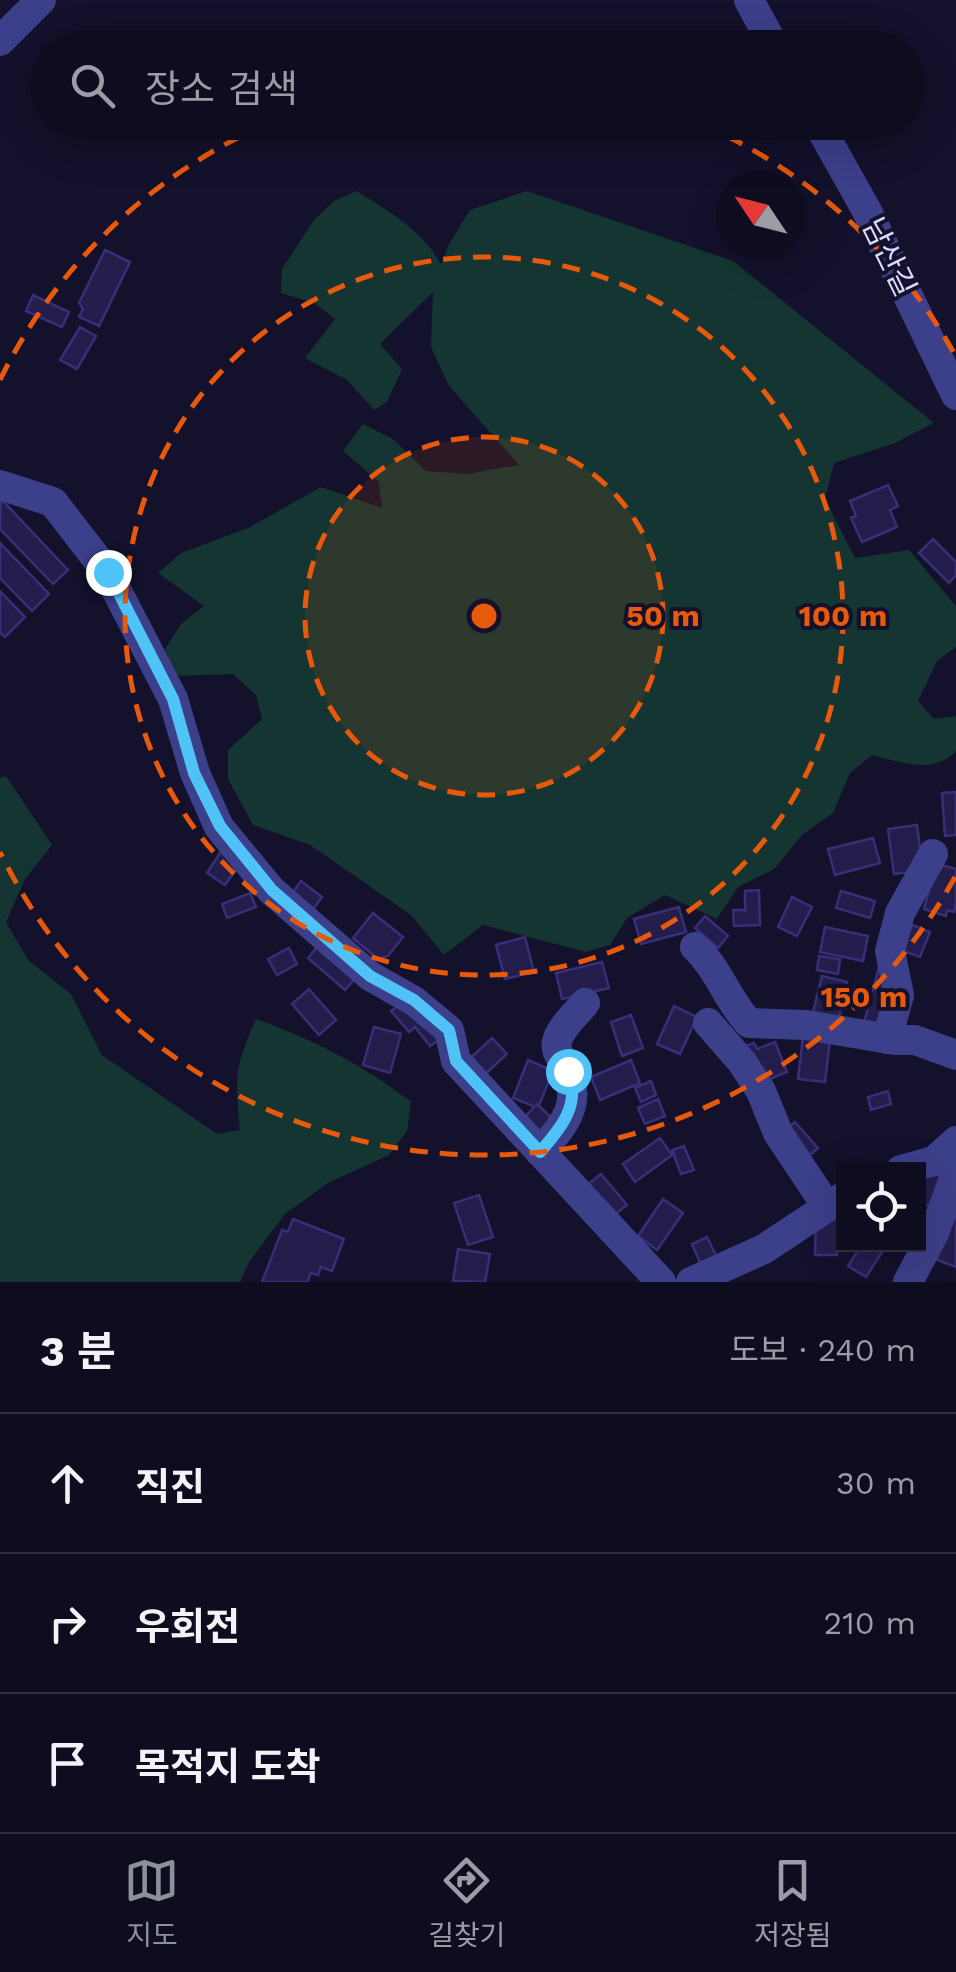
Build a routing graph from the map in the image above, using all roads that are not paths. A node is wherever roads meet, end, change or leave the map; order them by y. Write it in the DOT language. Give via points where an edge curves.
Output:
graph roads {
  1 [pos="41,0"];
  2 [pos="749,0"];
  3 [pos="766,30"];
  4 [pos="0,41"];
  5 [pos="828,140"];
  6 [pos="956,395"];
  7 [pos="0,484"];
  8 [pos="933,854"];
  9 [pos="695,947"];
  10 [pos="585,1003"];
  11 [pos="708,1023"];
  12 [pos="754,1023"];
  13 [pos="887,1039"];
  14 [pos="735,1054"];
  15 [pos="956,1054"];
  16 [pos="956,1141"];
  17 [pos="540,1152"];
  18 [pos="926,1163"];
  19 [pos="956,1173"];
  20 [pos="834,1201"];
  21 [pos="661,1282"];
  22 [pos="691,1282"];
  23 [pos="908,1282"];
  1 -- 4 [label="street"];
  2 -- 3 [label="street"];
  5 -- 6 [label="street, 남산길"];
  7 -- 17 [label="street" via="53,502 108,572 173,699 194,773 220,826 272,890 370,976 414,1000 449,1030 456,1061"];
  8 -- 13 [label="street" via="900,912 890,951 899,995"];
  9 -- 12 [label="street" via="735,1009"];
  10 -- 17 [label="street" via="556,1047 574,1102"];
  11 -- 14 [label="street"];
  12 -- 13 [label="street"];
  12 -- 14 [label="street"];
  13 -- 15 [label="street"];
  14 -- 20 [label="street" via="778,1132"];
  16 -- 18 [label="street"];
  17 -- 21 [label="street"];
  19 -- 23 [label="street"];
  20 -- 22 [label="street" via="764,1248"];
}
